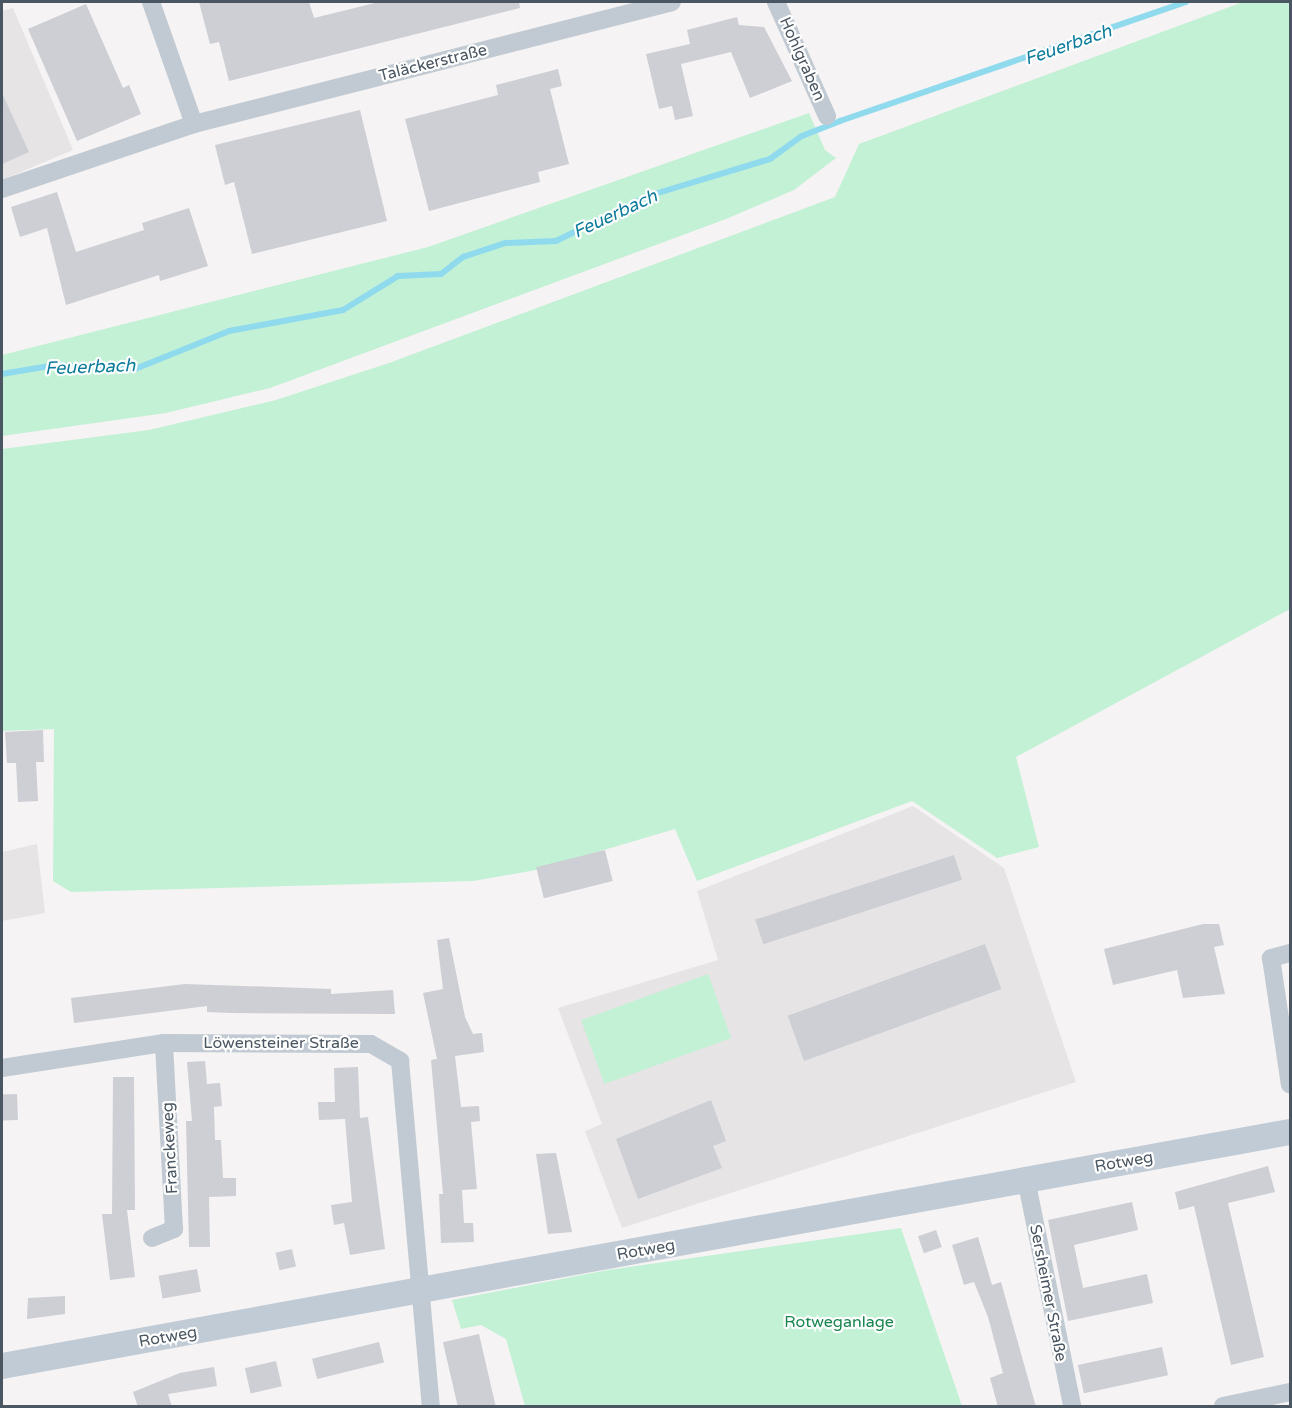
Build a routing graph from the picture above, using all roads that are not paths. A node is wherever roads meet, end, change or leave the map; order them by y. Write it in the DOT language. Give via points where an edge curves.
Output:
graph roads {
  1 [pos="151,2"];
  2 [pos="672,2"];
  3 [pos="776,2"];
  4 [pos="827,116"];
  5 [pos="194,124"];
  6 [pos="2,189"];
  7 [pos="1290,953"];
  8 [pos="164,1043"];
  9 [pos="2,1068"];
  10 [pos="1290,1084"];
  11 [pos="1290,1132"];
  12 [pos="1026,1179"];
  13 [pos="152,1238"];
  14 [pos="418,1290"];
  15 [pos="2,1366"];
  16 [pos="1290,1395"];
  17 [pos="431,1407"];
  18 [pos="1072,1407"];
  19 [pos="1223,1407"];
  1 -- 5 [label="street"];
  2 -- 5 [label="street, Taläckerstraße"];
  3 -- 4 [label="street, Hohlgraben"];
  5 -- 6 [label="street, Taläckerstraße"];
  7 -- 10 [label="street" via="1271,958"];
  8 -- 9 [label="street, Löwensteiner Straße"];
  8 -- 13 [label="street, Franckeweg" via="174,1229"];
  8 -- 14 [label="street, Löwensteiner Straße" via="371,1044 400,1061"];
  11 -- 12 [label="main road, Rotweg"];
  12 -- 14 [label="main road, Rotweg"];
  12 -- 18 [label="street, Sersheimer Straße"];
  14 -- 15 [label="main road, Rotweg"];
  14 -- 17 [label="street"];
  16 -- 19 [label="street"];
}
